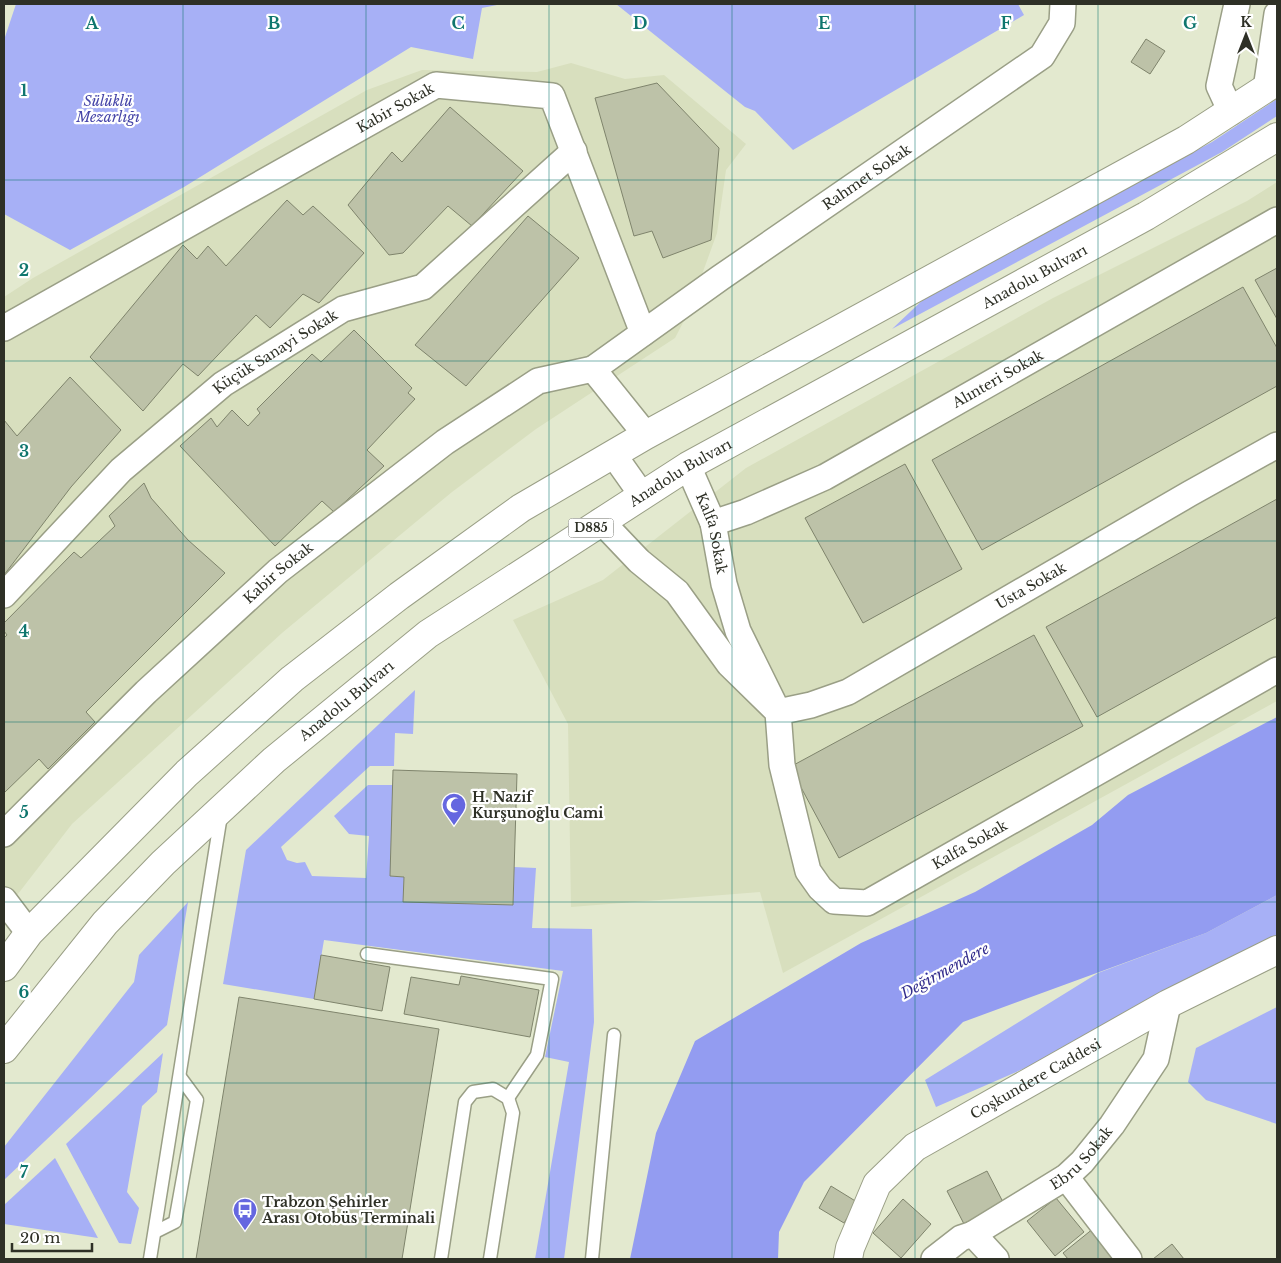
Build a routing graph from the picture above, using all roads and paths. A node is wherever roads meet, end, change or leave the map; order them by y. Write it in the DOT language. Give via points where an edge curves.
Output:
graph roads {
  1 [pos="1063,4"];
  2 [pos="1237,4"];
  3 [pos="1277,14"];
  4 [pos="1272,85"];
  5 [pos="1231,112"];
  6 [pos="1277,137"];
  7 [pos="574,151"];
  8 [pos="1277,220"];
  9 [pos="4,328"];
  10 [pos="643,333"];
  11 [pos="593,369"];
  12 [pos="646,435"];
  13 [pos="1277,445"];
  14 [pos="613,454"];
  15 [pos="688,466"];
  16 [pos="642,495"];
  17 [pos="601,521"];
  18 [pos="713,523"];
  19 [pos="4,595"];
  20 [pos="1277,670"];
  21 [pos="778,712"];
  22 [pos="222,808"];
  23 [pos="4,834"];
  24 [pos="4,900"];
  25 [pos="29,933"];
  26 [pos="1277,950"];
  27 [pos="367,954"];
  28 [pos="4,967"];
  29 [pos="1168,1004"];
  30 [pos="614,1034"];
  31 [pos="4,1049"];
  32 [pos="180,1077"];
  33 [pos="508,1098"];
  34 [pos="1066,1177"];
  35 [pos="155,1232"];
  36 [pos="973,1234"];
  37 [pos="150,1259"];
  38 [pos="441,1259"];
  39 [pos="490,1259"];
  40 [pos="592,1259"];
  41 [pos="848,1259"];
  42 [pos="934,1259"];
  43 [pos="996,1259"];
  44 [pos="1129,1259"];
  1 -- 10 [label="street, Rahmet Sokak" via="1062,23 1042,56"];
  2 -- 5 [label="street" via="1219,86"];
  3 -- 4 [label="street"];
  4 -- 5 [label="main road"];
  5 -- 12 [label="main road" via="1186,140"];
  6 -- 15 [label="main road, Anadolu Bulvarı / D885" via="1146,216"];
  7 -- 9 [label="street, Kabir Sokak" via="552,96 436,85"];
  7 -- 10 [label="street, Kabir Sokak"];
  7 -- 19 [label="street, Küçük Sanayi Sokak" via="423,287 343,309 223,384 121,470"];
  8 -- 18 [label="street, Alınteri Sokak" via="825,477"];
  10 -- 11 [label="street, Kabir Sokak"];
  11 -- 12 [label="street"];
  11 -- 23 [label="street, Kabir Sokak" via="538,381 445,442 278,571 146,692"];
  12 -- 14 [label="main road"];
  13 -- 21 [label="street, Usta Sokak" via="848,692"];
  14 -- 16 [label="street"];
  14 -- 25 [label="main road" via="521,508 292,679 187,773"];
  15 -- 16 [label="main road, Anadolu Bulvarı / D885"];
  15 -- 18 [label="street, Kalfa Sokak"];
  16 -- 17 [label="main road, Anadolu Bulvarı / D885"];
  17 -- 21 [label="street" via="639,562 677,592 729,664"];
  17 -- 22 [label="main road, Anadolu Bulvarı / D885" via="428,634 274,760"];
  18 -- 21 [label="street, Kalfa Sokak" via="724,584 738,631"];
  20 -- 21 [label="street, Kalfa Sokak" via="867,903 834,901 808,871 782,765"];
  22 -- 31 [label="main road, Anadolu Bulvarı / D885" via="104,923"];
  22 -- 32 [label="lane"];
  24 -- 25 [label="street"];
  25 -- 28 [label="main road"];
  26 -- 29 [label="main road, Coşkundere Caddesi"];
  27 -- 33 [label="lane" via="552,979 537,1056"];
  29 -- 34 [label="street, Ebru Sokak" via="1156,1059 1112,1125"];
  29 -- 41 [label="main road, Coşkundere Caddesi" via="915,1147 877,1184"];
  30 -- 40 [label="lane"];
  32 -- 35 [label="lane"];
  32 -- 35 [label="lane" via="197,1100 176,1222"];
  33 -- 38 [label="lane" via="493,1089 473,1092 465,1102"];
  33 -- 39 [label="lane" via="513,1113"];
  34 -- 36 [label="street, Ebru Sokak"];
  34 -- 44 [label="street"];
  35 -- 37 [label="lane"];
  36 -- 42 [label="street, Ebru Sokak" via="960,1238"];
  36 -- 43 [label="street"];
}
